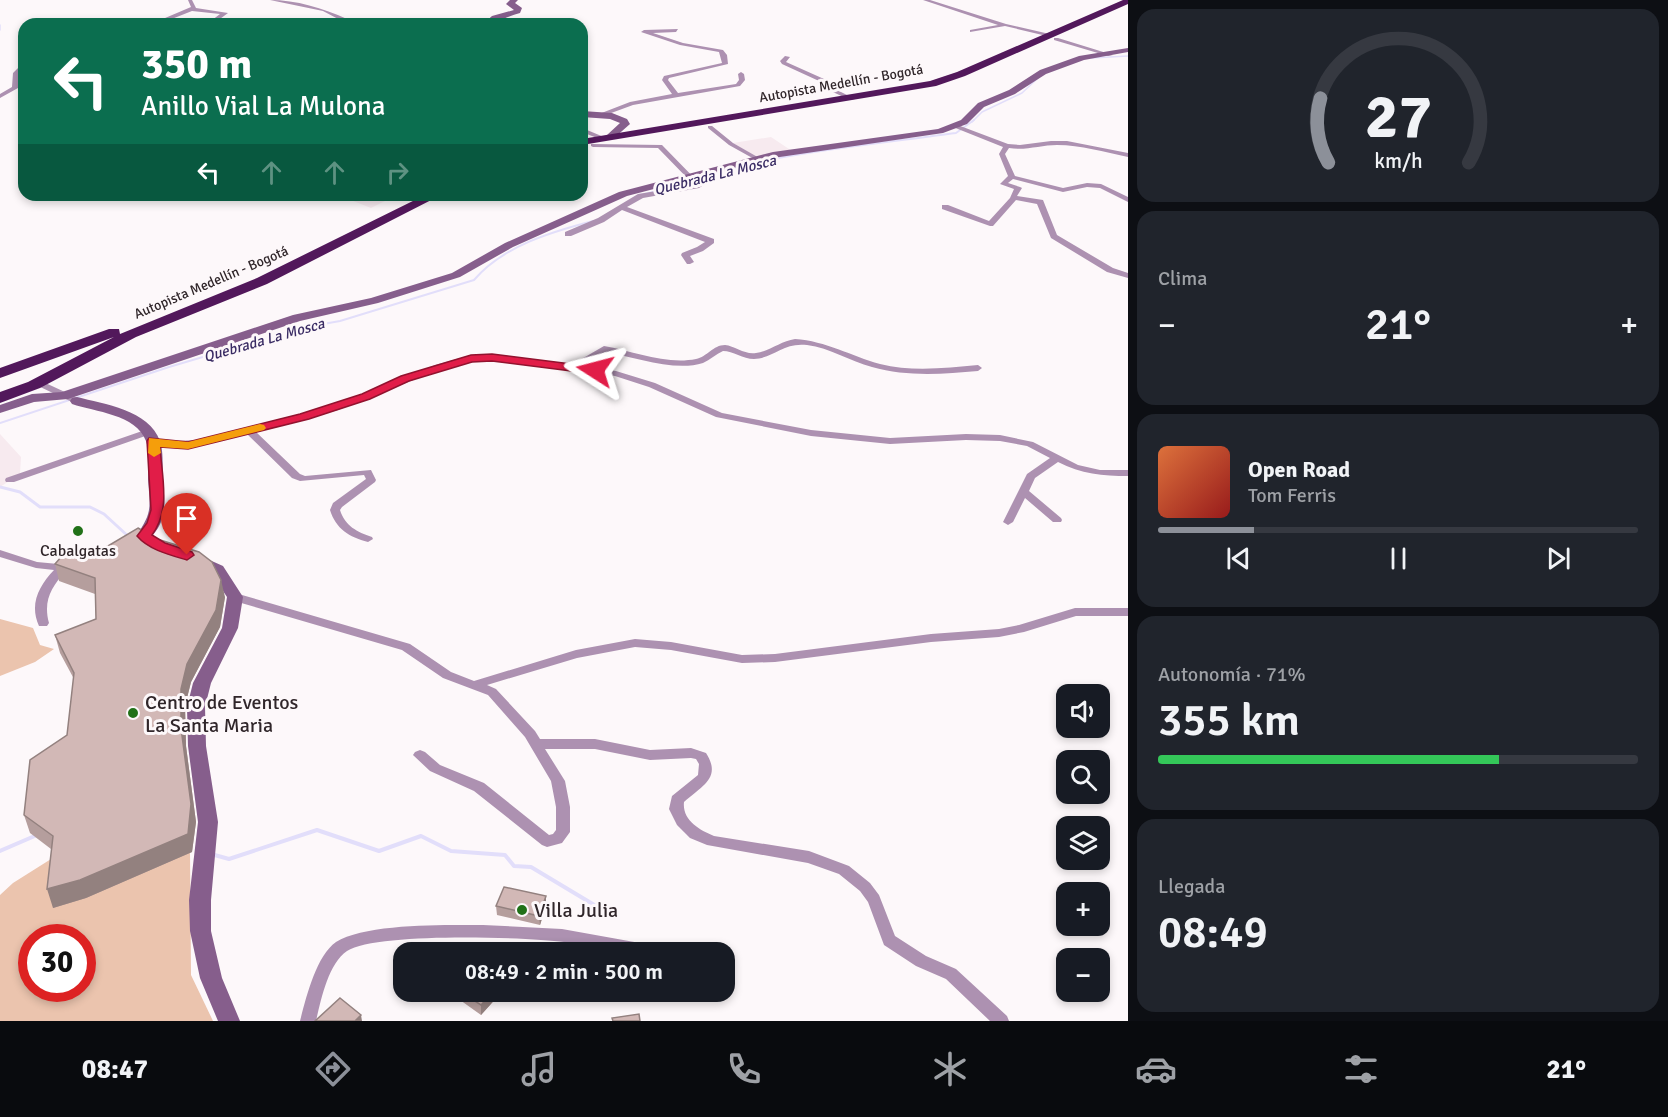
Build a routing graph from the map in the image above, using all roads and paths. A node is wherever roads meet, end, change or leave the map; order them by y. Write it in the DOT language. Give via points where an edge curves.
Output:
graph roads {
  1 [pos="190,0"];
  2 [pos="272,0"];
  3 [pos="514,0"];
  4 [pos="925,0"];
  5 [pos="1128,1"];
  6 [pos="1128,7"];
  7 [pos="191,9"];
  8 [pos="169,18"];
  9 [pos="218,18"];
  10 [pos="341,18"];
  11 [pos="495,18"];
  12 [pos="1005,25"];
  13 [pos="676,30"];
  14 [pos="972,31"];
  15 [pos="1054,37"];
  16 [pos="1128,50"];
  17 [pos="1110,55"];
  18 [pos="787,57"];
  19 [pos="18,71"];
  20 [pos="741,74"];
  21 [pos="0,91"];
  22 [pos="9,92"];
  23 [pos="676,95"];
  24 [pos="0,96"];
  25 [pos="852,99"];
  26 [pos="588,114"];
  27 [pos="601,115"];
  28 [pos="710,126"];
  29 [pos="961,128"];
  30 [pos="594,142"];
  31 [pos="1007,146"];
  32 [pos="1128,155"];
  33 [pos="758,159"];
  34 [pos="1012,177"];
  35 [pos="692,180"];
  36 [pos="1014,198"];
  37 [pos="1128,200"];
  38 [pos="411,201"];
  39 [pos="423,201"];
  40 [pos="945,207"];
  41 [pos="623,208"];
  42 [pos="568,234"];
  43 [pos="690,262"];
  44 [pos="1128,276"];
  45 [pos="574,367"];
  46 [pos="978,368"];
  47 [pos="2,372"];
  48 [pos="32,386"];
  49 [pos="0,398"];
  50 [pos="70,398"];
  51 [pos="0,409"];
  52 [pos="249,430"];
  53 [pos="151,436"];
  54 [pos="1056,459"];
  55 [pos="1128,473"];
  56 [pos="10,480"];
  57 [pos="1023,491"];
  58 [pos="1057,520"];
  59 [pos="1008,522"];
  60 [pos="368,539"];
  61 [pos="0,553"];
  62 [pos="85,566"];
  63 [pos="62,569"];
  64 [pos="235,597"];
  65 [pos="1128,612"];
  66 [pos="43,623"];
  67 [pos="474,685"];
  68 [pos="537,744"];
  69 [pos="420,755"];
  70 [pos="598,942"];
  71 [pos="229,1021"];
  72 [pos="308,1021"];
  73 [pos="1001,1021"];
  1 -- 7 [label="street" via="194,7"];
  2 -- 10 [label="street" via="324,10"];
  3 -- 11 [label="street" via="510,4 517,11"];
  4 -- 12 [label="street"];
  5 -- 15 [label="highway, Autopista Medellín - Bogotá"];
  6 -- 15 [label="highway, Autopista Medellín - Bogotá"];
  7 -- 8 [label="street"];
  7 -- 9 [label="street" via="225,13"];
  12 -- 14 [label="street"];
  12 -- 15 [label="street"];
  13 -- 23 [label="street" via="644,32 721,51 725,63 666,77"];
  15 -- 17 [label="street"];
  15 -- 25 [label="highway, Autopista Medellín - Bogotá" via="942,81"];
  15 -- 28 [label="highway, Autopista Medellín - Bogotá" via="945,84"];
  16 -- 17 [label="street"];
  17 -- 29 [label="street" via="1082,58 1043,72 1012,92 981,105"];
  18 -- 25 [label="street" via="784,63"];
  19 -- 22 [label="street" via="15,88"];
  20 -- 23 [label="street" via="738,85"];
  21 -- 22 [label="street"];
  22 -- 24 [label="street"];
  23 -- 27 [label="street" via="632,103"];
  25 -- 30 [label="highway, Autopista Medellín - Bogotá"];
  26 -- 27 [label="street"];
  27 -- 30 [label="street" via="625,122 622,129"];
  28 -- 30 [label="highway, Autopista Medellín - Bogotá"];
  28 -- 33 [label="street"];
  29 -- 31 [label="street"];
  29 -- 33 [label="street"];
  30 -- 35 [label="street" via="660,146"];
  31 -- 32 [label="street" via="1061,143"];
  31 -- 34 [label="street" via="1002,154"];
  33 -- 35 [label="street"];
  34 -- 36 [label="street" via="1003,184 1018,188"];
  34 -- 37 [label="street" via="1063,190 1101,186"];
  35 -- 41 [label="street" via="699,186 641,196"];
  35 -- 50 [label="street" via="623,194 509,245 456,275 374,301 297,318"];
  36 -- 40 [label="street" via="991,224"];
  36 -- 44 [label="street" via="1037,200 1044,207 1050,233 1110,270"];
  38 -- 47 [label="highway, Autopista Medellín - Bogotá" via="201,300"];
  39 -- 48 [label="highway, Autopista Medellín - Bogotá" via="251,286 123,338"];
  41 -- 42 [label="street"];
  41 -- 43 [label="street" via="711,241 685,255"];
  45 -- 46 [label="street" via="604,349 688,363 706,359 723,348 756,356 780,344 796,342 900,371 927,373"];
  45 -- 52 [label="street" via="471,358 405,378 331,409"];
  45 -- 54 [label="street" via="652,385 719,415 771,426 890,441 1000,438 1030,444"];
  47 -- 48 [label="highway" via="19,368 36,371 38,380"];
  48 -- 49 [label="highway, Autopista Medellín - Bogotá"];
  48 -- 50 [label="street"];
  50 -- 51 [label="street" via="32,398"];
  50 -- 53 [label="street" via="130,417"];
  52 -- 53 [label="street" via="188,445 167,445"];
  52 -- 60 [label="street" via="296,476 367,472 371,480 335,510 346,530"];
  53 -- 56 [label="street"];
  53 -- 64 [label="street" via="158,510 154,524 139,540 187,555 217,570"];
  54 -- 55 [label="street" via="1100,473"];
  54 -- 57 [label="street" via="1031,476"];
  57 -- 58 [label="street"];
  57 -- 59 [label="street"];
  61 -- 63 [label="street" via="36,566"];
  62 -- 63 [label="street"];
  63 -- 66 [label="street" via="43,590 39,604"];
  64 -- 67 [label="street" via="406,647 447,675"];
  64 -- 71 [label="street" via="230,628 201,682 196,718 196,746 209,829 199,904 202,933 207,966"];
  65 -- 67 [label="street" via="1075,612 999,633 775,658 742,659 635,643 576,654"];
  67 -- 68 [label="street" via="498,697"];
  68 -- 69 [label="street" via="562,795 563,832 557,839 547,841 479,788 435,768"];
  68 -- 73 [label="street" via="595,744 650,755 701,756 706,764 704,777 677,800 676,809 695,834 712,841 809,857 843,870 874,899 889,940 900,950 951,974"];
  70 -- 72 [label="street" via="561,935 470,930 378,935 342,946 318,982"];
}
